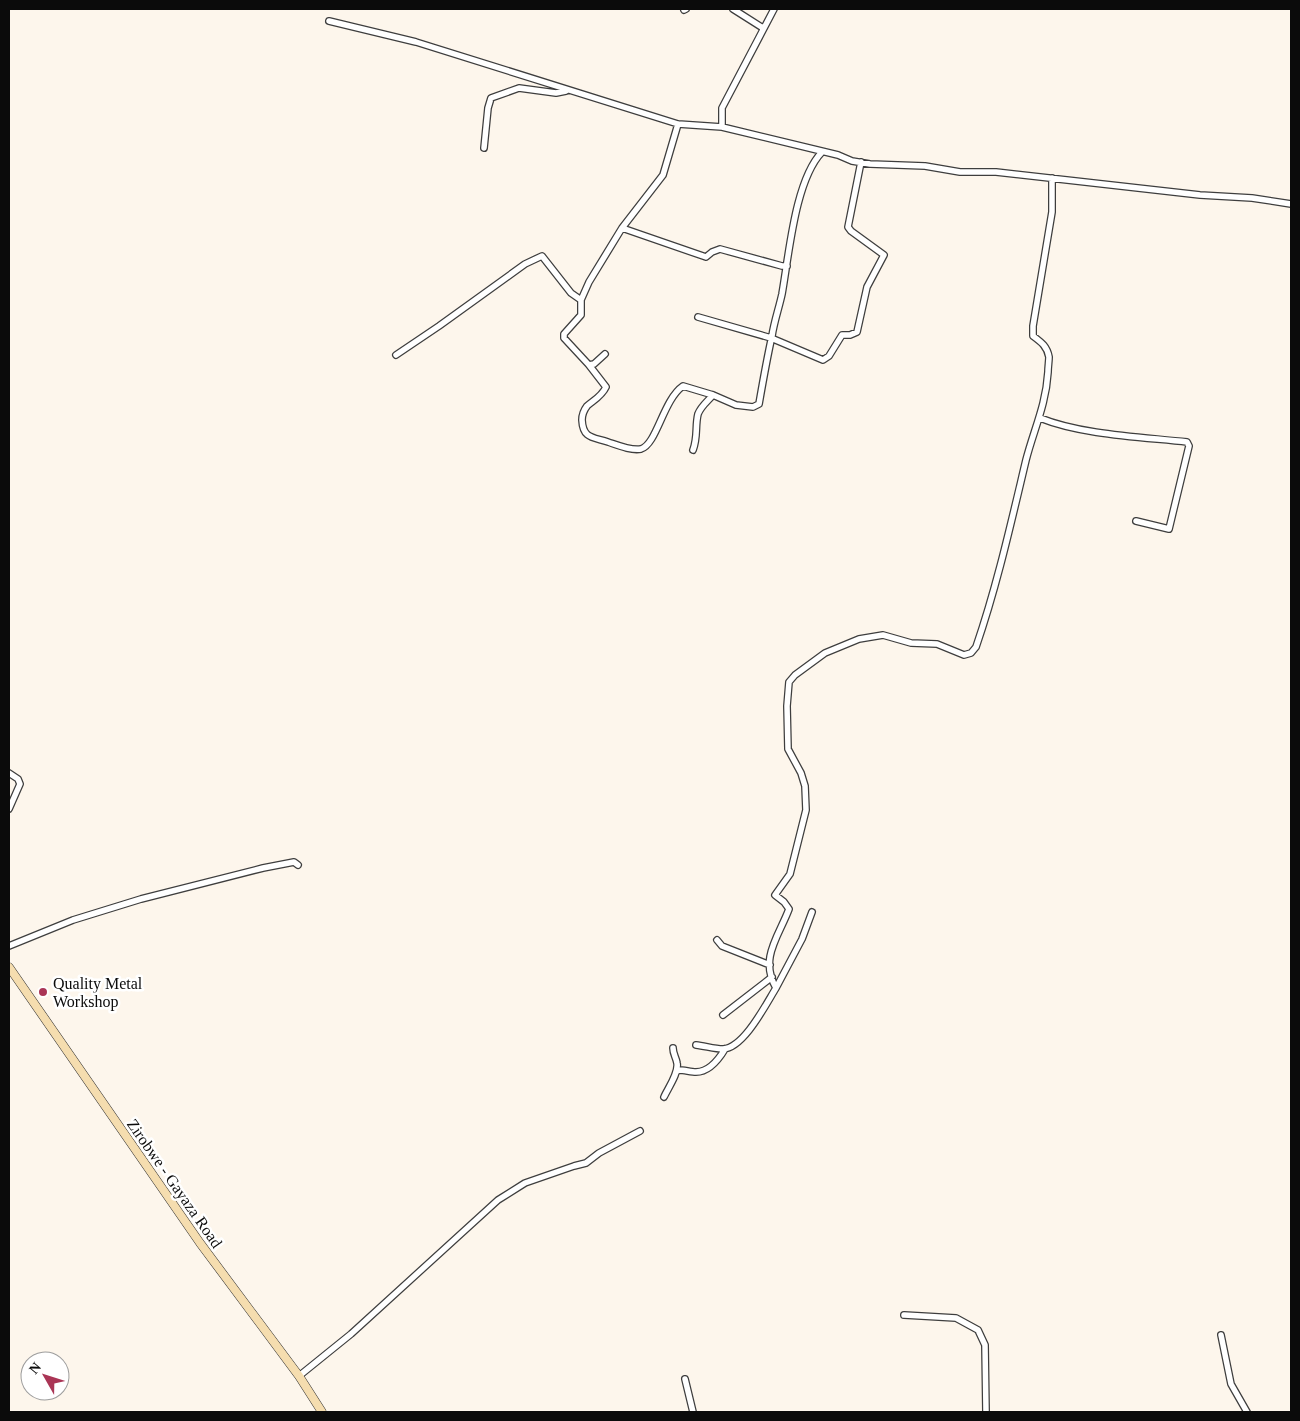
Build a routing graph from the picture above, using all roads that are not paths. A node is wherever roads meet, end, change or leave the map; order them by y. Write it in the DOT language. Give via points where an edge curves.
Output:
graph roads {
  1 [pos="733,9"];
  2 [pos="774,9"];
  3 [pos="329,21"];
  4 [pos="763,28"];
  5 [pos="568,91"];
  6 [pos="678,124"];
  7 [pos="722,127"];
  8 [pos="484,148"];
  9 [pos="822,152"];
  10 [pos="861,162"];
  11 [pos="1052,178"];
  12 [pos="1291,204"];
  13 [pos="622,228"];
  14 [pos="787,266"];
  15 [pos="581,300"];
  16 [pos="698,317"];
  17 [pos="772,338"];
  18 [pos="605,354"];
  19 [pos="396,355"];
  20 [pos="589,365"];
  21 [pos="713,395"];
  22 [pos="1040,418"];
  23 [pos="693,450"];
  24 [pos="1136,522"];
  25 [pos="9,773"];
  26 [pos="9,809"];
  27 [pos="298,865"];
  28 [pos="812,912"];
  29 [pos="718,940"];
  30 [pos="9,946"];
  31 [pos="770,965"];
  32 [pos="9,967"];
  33 [pos="772,977"];
  34 [pos="776,988"];
  35 [pos="723,1015"];
  36 [pos="696,1045"];
  37 [pos="673,1048"];
  38 [pos="725,1049"];
  39 [pos="676,1072"];
  40 [pos="664,1098"];
  41 [pos="640,1131"];
  42 [pos="904,1315"];
  43 [pos="1221,1335"];
  44 [pos="299,1376"];
  45 [pos="685,1379"];
  46 [pos="322,1412"];
  47 [pos="693,1412"];
  48 [pos="986,1412"];
  49 [pos="1247,1412"];
  1 -- 4 [label="street"];
  2 -- 4 [label="street"];
  3 -- 5 [label="street" via="416,42"];
  4 -- 7 [label="street" via="722,108"];
  5 -- 6 [label="street"];
  5 -- 8 [label="street" via="519,88 491,98"];
  6 -- 7 [label="street"];
  6 -- 13 [label="street" via="663,175"];
  7 -- 9 [label="street"];
  9 -- 10 [label="street"];
  9 -- 14 [label="street" via="813,161 806,178"];
  10 -- 11 [label="street"];
  10 -- 17 [label="street" via="848,226 884,255 867,287 857,332 842,335 823,360"];
  11 -- 12 [label="street"];
  11 -- 22 [label="street" via="1052,212 1033,326 1033,336 1044,344 1048,357 1047,385"];
  13 -- 14 [label="street" via="706,257 720,249"];
  13 -- 15 [label="street" via="588,282"];
  14 -- 17 [label="street"];
  15 -- 19 [label="street" via="571,293 542,256 525,264"];
  15 -- 20 [label="street" via="581,315 564,338"];
  16 -- 17 [label="street"];
  17 -- 21 [label="street" via="759,404 753,407 736,405"];
  18 -- 20 [label="street"];
  20 -- 21 [label="street" via="606,387 587,407 582,417 583,431 588,436 627,448 648,446 668,404 683,386"];
  21 -- 23 [label="street" via="698,415"];
  22 -- 24 [label="street" via="1059,426 1187,442 1189,446 1169,529"];
  22 -- 31 [label="street" via="1026,460 998,580 976,647 971,653 964,655 937,644 883,635 859,639 824,653 789,682 788,749 805,786 806,810 790,874 775,895 789,909 772,944"];
  25 -- 26 [label="street" via="20,784"];
  27 -- 30 [label="street" via="294,862 263,868 141,899 73,920"];
  28 -- 34 [label="street" via="802,939"];
  29 -- 31 [label="street" via="722,946"];
  31 -- 33 [label="street"];
  32 -- 44 [label="street, Zirobwe - Gayaza Road" via="200,1243"];
  33 -- 34 [label="street"];
  33 -- 35 [label="street"];
  34 -- 38 [label="street" via="745,1036"];
  36 -- 38 [label="street"];
  37 -- 39 [label="street"];
  38 -- 39 [label="street" via="708,1068 698,1072"];
  39 -- 40 [label="street"];
  41 -- 44 [label="street" via="586,1163 525,1184 498,1200 388,1301"];
  42 -- 48 [label="street" via="956,1318 978,1330 985,1345"];
  43 -- 49 [label="street" via="1231,1384"];
  44 -- 46 [label="street, Zirobwe - Gayaza Road"];
  45 -- 47 [label="street"];
}
